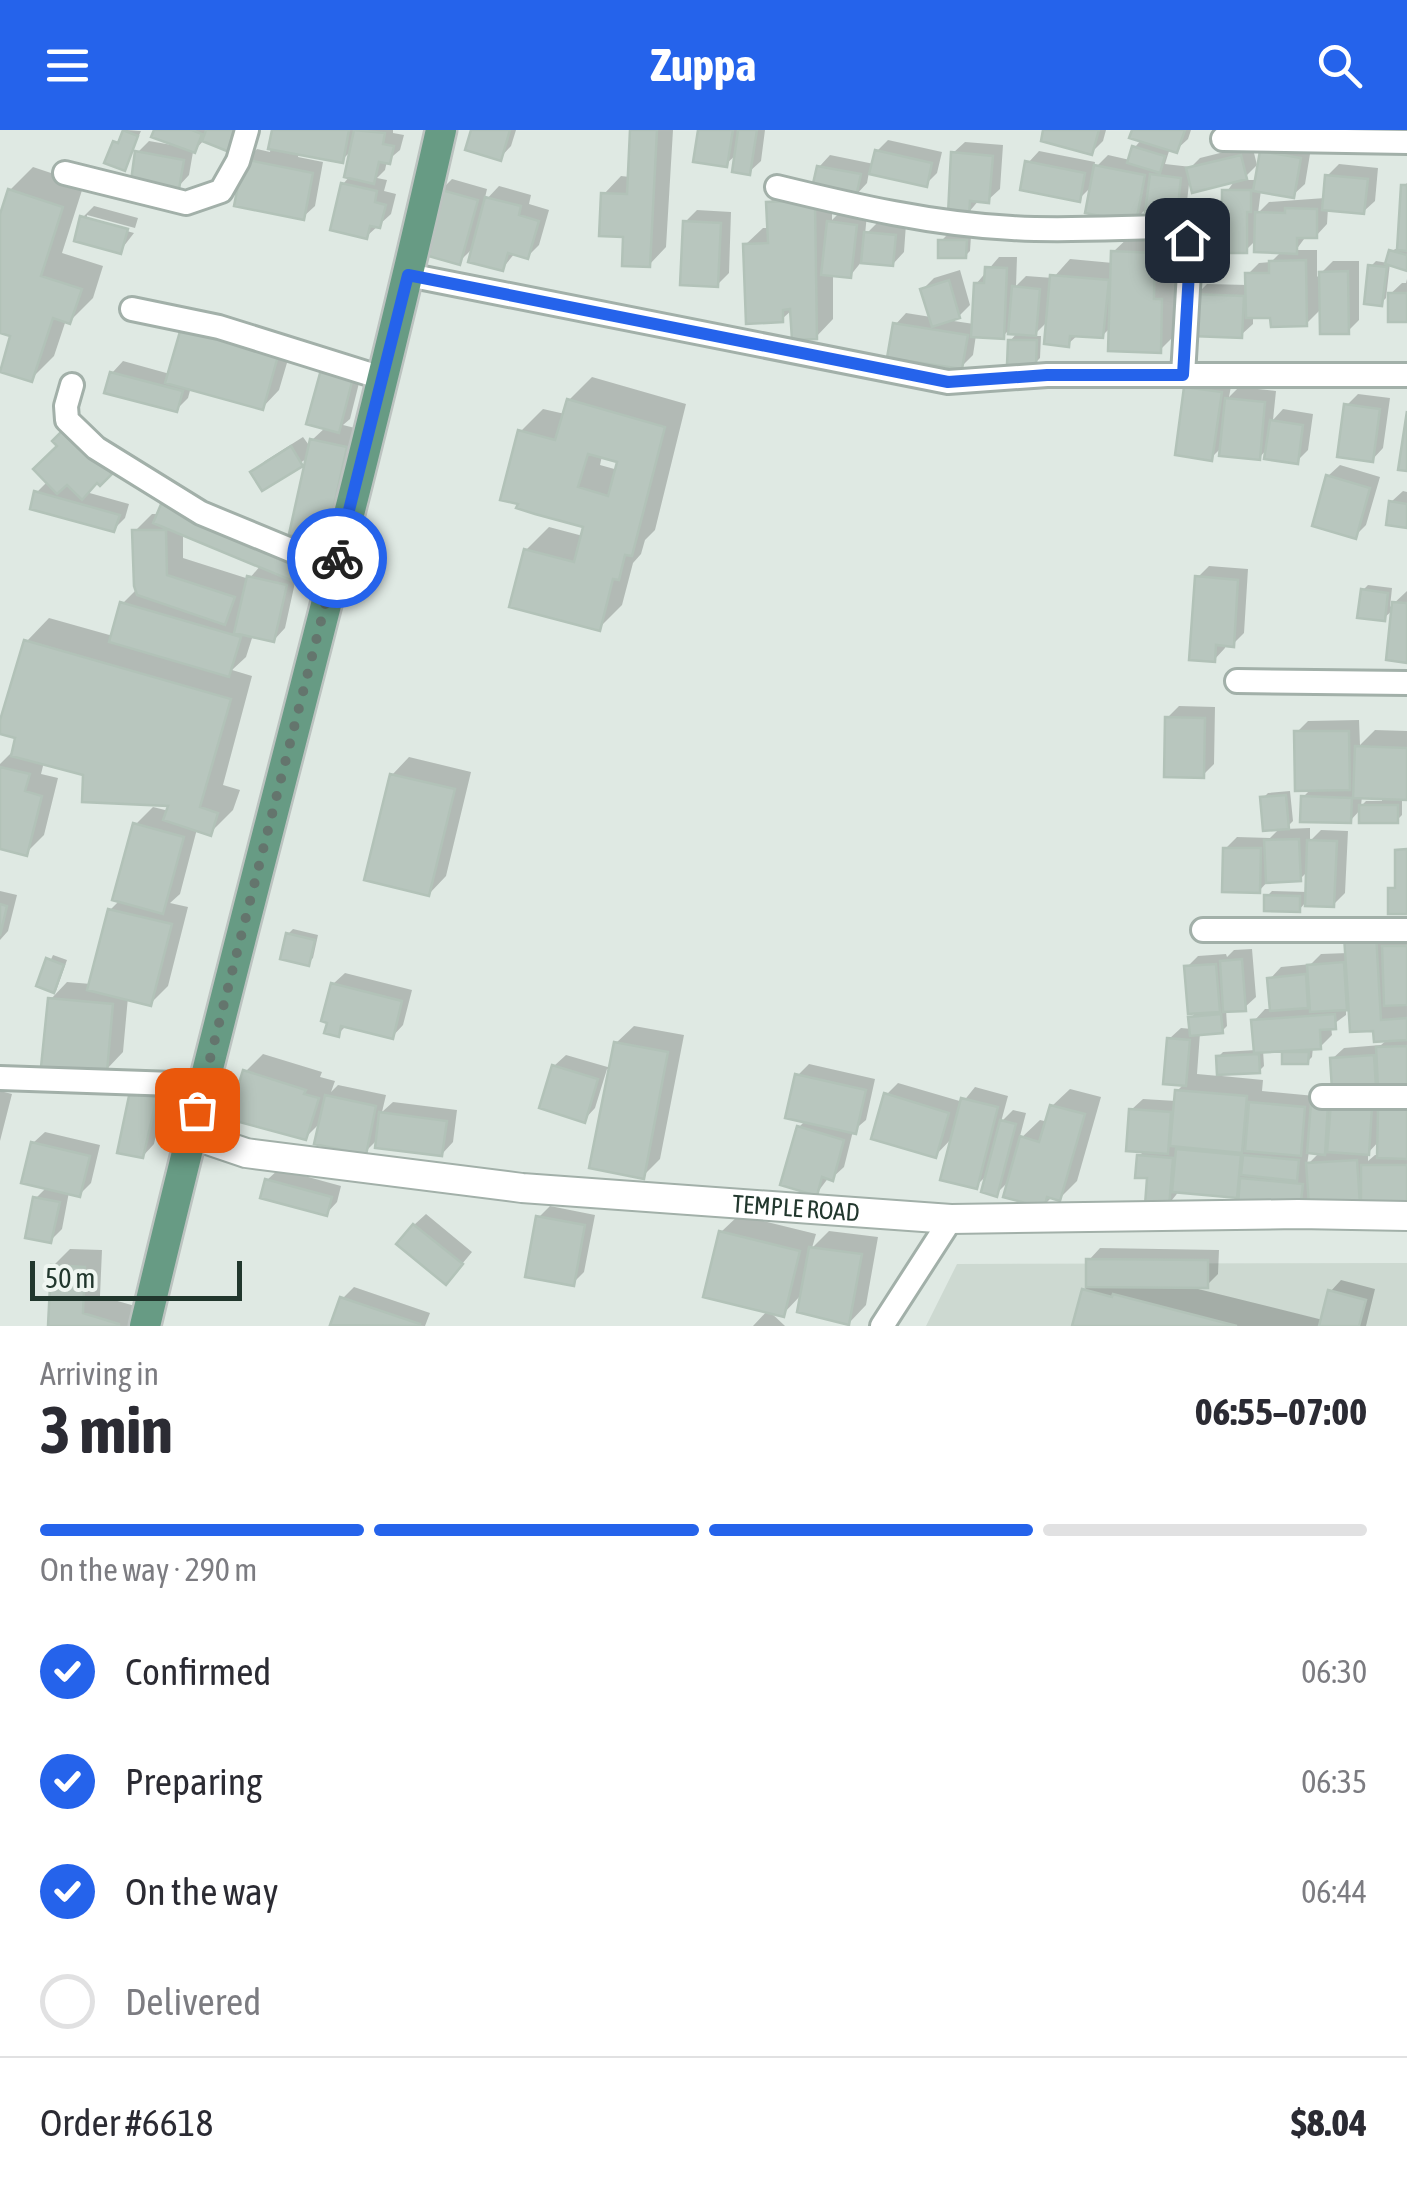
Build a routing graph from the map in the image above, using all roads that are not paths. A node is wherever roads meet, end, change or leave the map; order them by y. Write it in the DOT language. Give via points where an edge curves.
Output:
graph roads {
  1 [pos="247,130"];
  2 [pos="441,130"];
  3 [pos="1222,139"];
  4 [pos="1407,142"];
  5 [pos="65,173"];
  6 [pos="777,187"];
  7 [pos="408,275"];
  8 [pos="132,309"];
  9 [pos="1183,375"];
  10 [pos="1407,375"];
  11 [pos="382,378"];
  12 [pos="72,384"];
  13 [pos="334,568"];
  14 [pos="1237,680"];
  15 [pos="1407,682"];
  16 [pos="1203,930"];
  17 [pos="1407,930"];
  18 [pos="0,1078"];
  19 [pos="203,1085"];
  20 [pos="1322,1097"];
  21 [pos="1407,1098"];
  22 [pos="190,1134"];
  23 [pos="1407,1216"];
  24 [pos="950,1219"];
  25 [pos="145,1326"];
  26 [pos="882,1326"];
  1 -- 5 [label="street" via="221,191 186,203"];
  2 -- 7 [label="main road"];
  3 -- 4 [label="street"];
  6 -- 9 [label="street" via="970,225 1175,231 1187,240 1190,255"];
  7 -- 9 [label="street" via="948,382"];
  7 -- 11 [label="main road"];
  8 -- 11 [label="street" via="218,327"];
  9 -- 10 [label="street"];
  11 -- 13 [label="main road"];
  12 -- 13 [label="street" via="67,420 96,448 201,512"];
  13 -- 19 [label="main road"];
  14 -- 15 [label="street"];
  16 -- 17 [label="street"];
  18 -- 19 [label="street"];
  19 -- 22 [label="main road"];
  20 -- 21 [label="street"];
  22 -- 24 [label="street, TEMPLE ROAD" via="246,1153 522,1188"];
  22 -- 25 [label="main road"];
  23 -- 24 [label="street, TEMPLE ROAD"];
  24 -- 26 [label="street"];
}
